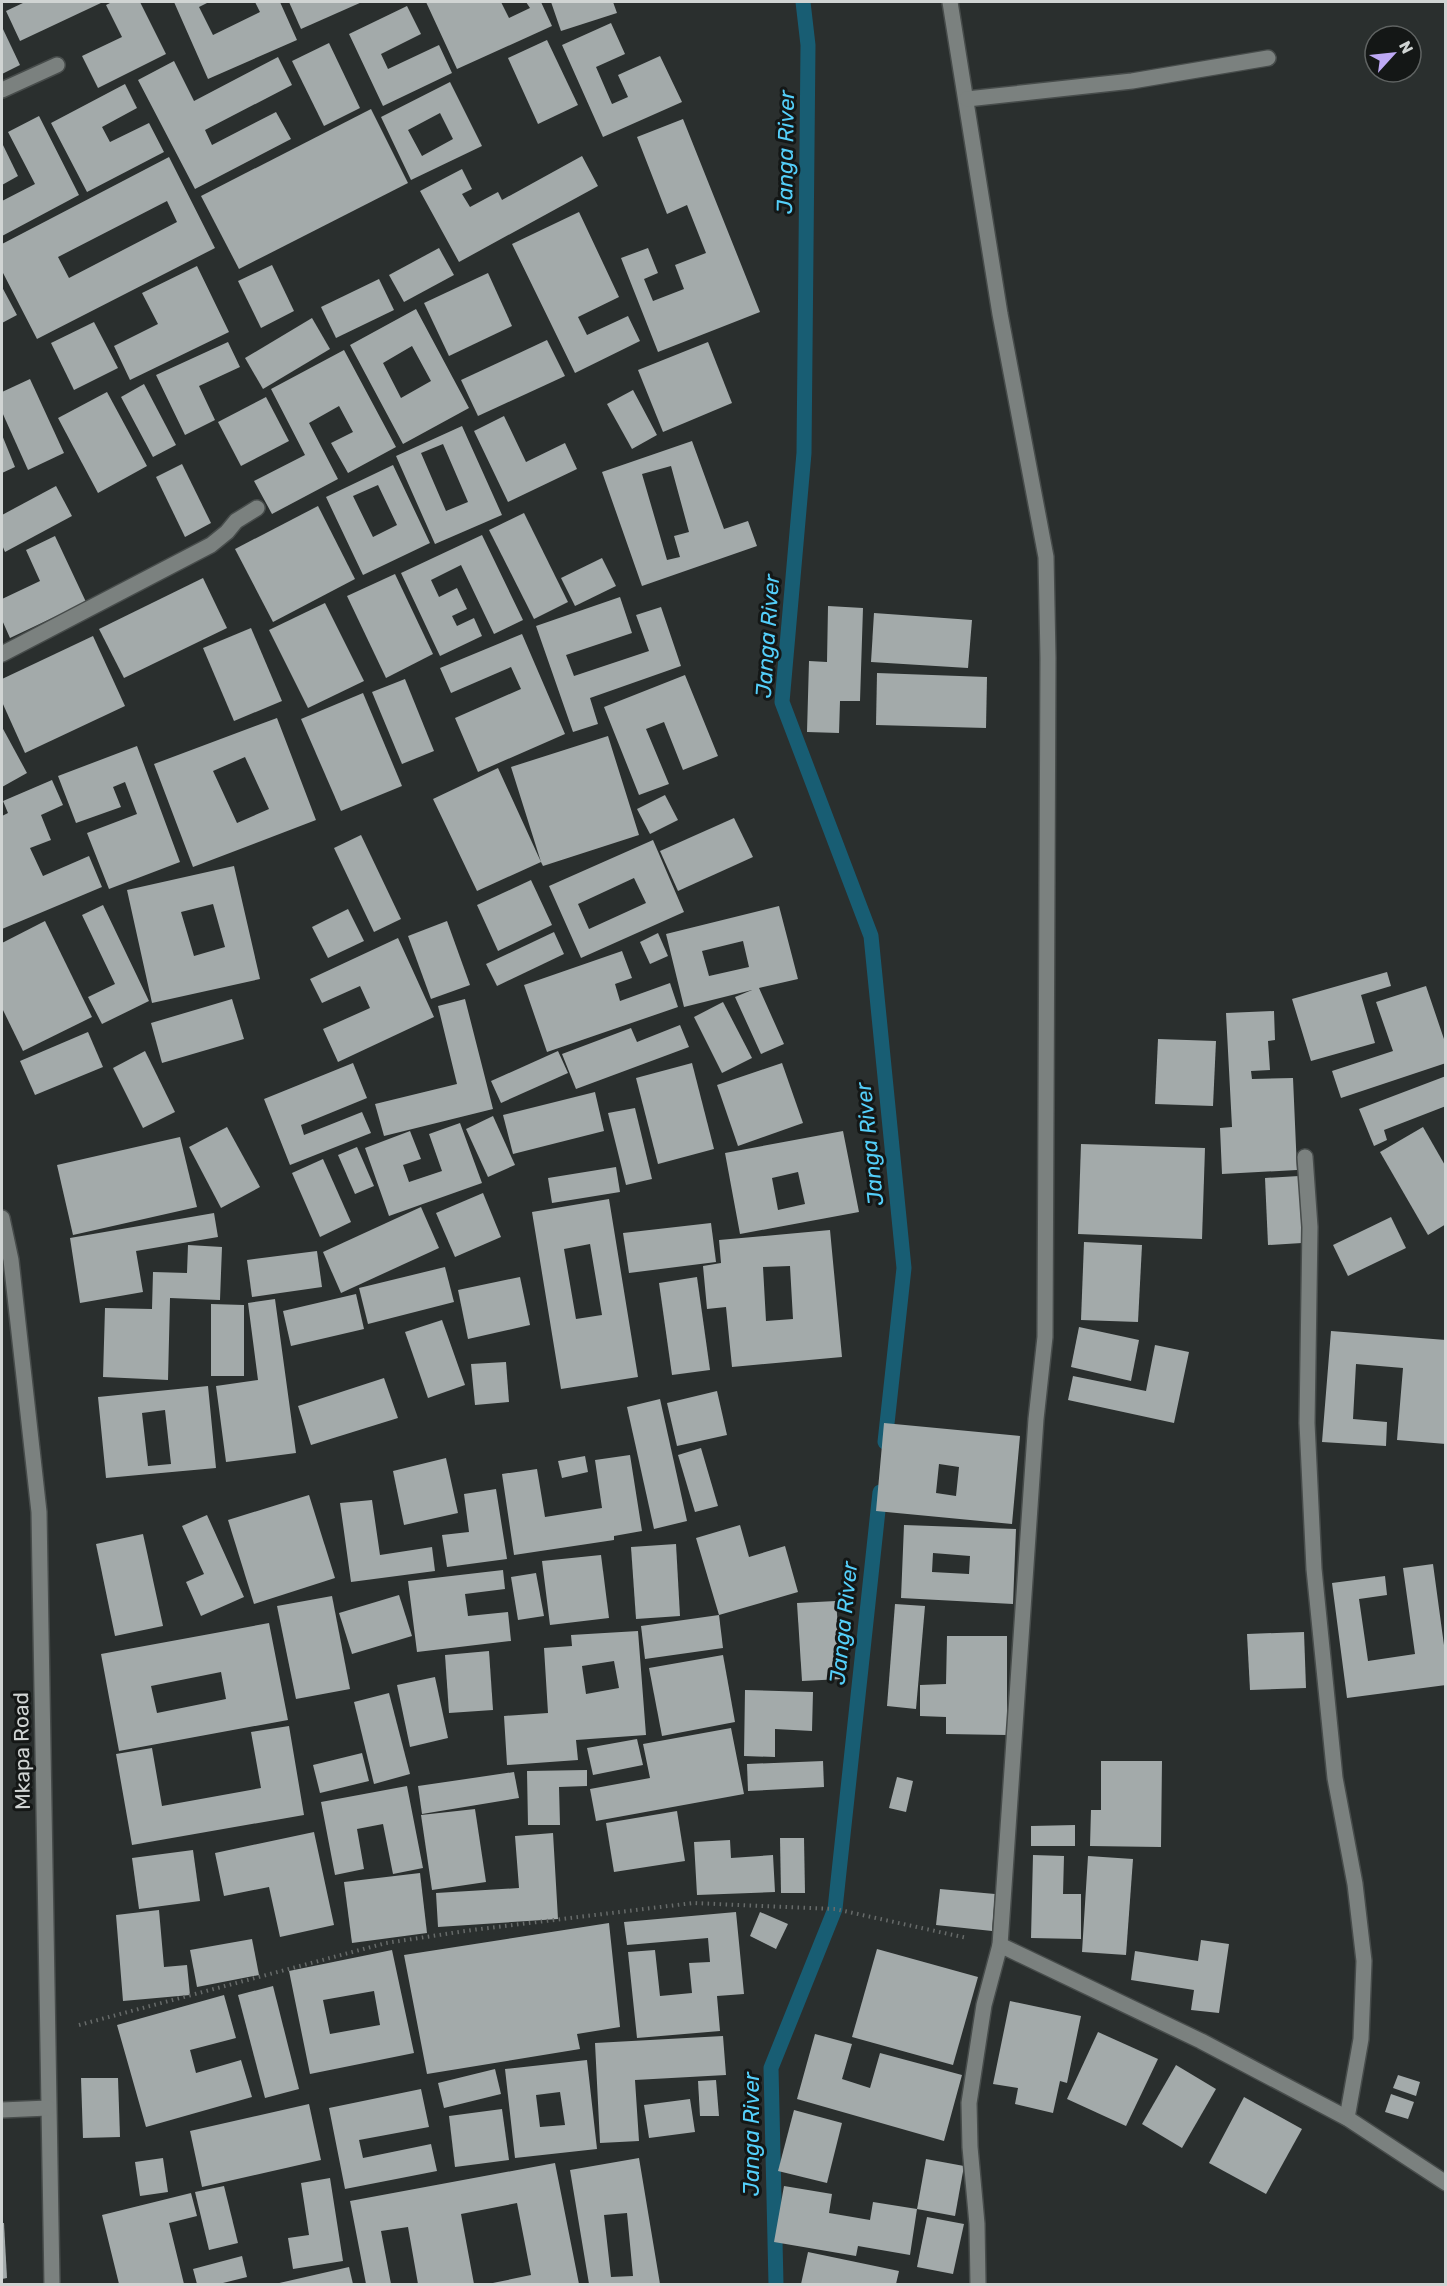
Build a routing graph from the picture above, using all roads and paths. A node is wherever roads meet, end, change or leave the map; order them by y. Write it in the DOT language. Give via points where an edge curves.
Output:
graph roads {
  1 [pos="950,2"];
  2 [pos="1268,58"];
  3 [pos="57,65"];
  4 [pos="2,90"];
  5 [pos="967,99"];
  6 [pos="257,508"];
  7 [pos="2,654"];
  8 [pos="1305,1157"];
  9 [pos="2,1218"];
  10 [pos="1000,1945"];
  11 [pos="48,2033"];
  12 [pos="48,2108"];
  13 [pos="2,2110"];
  14 [pos="1347,2118"];
  15 [pos="1446,2183"];
  16 [pos="52,2284"];
  17 [pos="978,2284"];
  1 -- 5 [label="street"];
  2 -- 5 [label="street" via="1132,81"];
  3 -- 4 [label="street"];
  5 -- 10 [label="street" via="1000,314 1046,557 1048,658 1045,1336 1035,1430"];
  6 -- 7 [label="street" via="236,521 211,545"];
  8 -- 14 [label="street" via="1310,1238 1307,1423 1314,1569 1335,1778 1355,1884 1364,1961 1361,2039"];
  9 -- 11 [label="street, Mkapa Road" via="12,1260 39,1512"];
  10 -- 11 [label="path" via="835,1909 693,1903 386,1943"];
  10 -- 14 [label="street" via="1201,2041"];
  10 -- 17 [label="street" via="984,2005 969,2103"];
  11 -- 12 [label="street, Mkapa Road"];
  12 -- 13 [label="street"];
  12 -- 16 [label="street, Mkapa Road"];
  14 -- 15 [label="street"];
}
